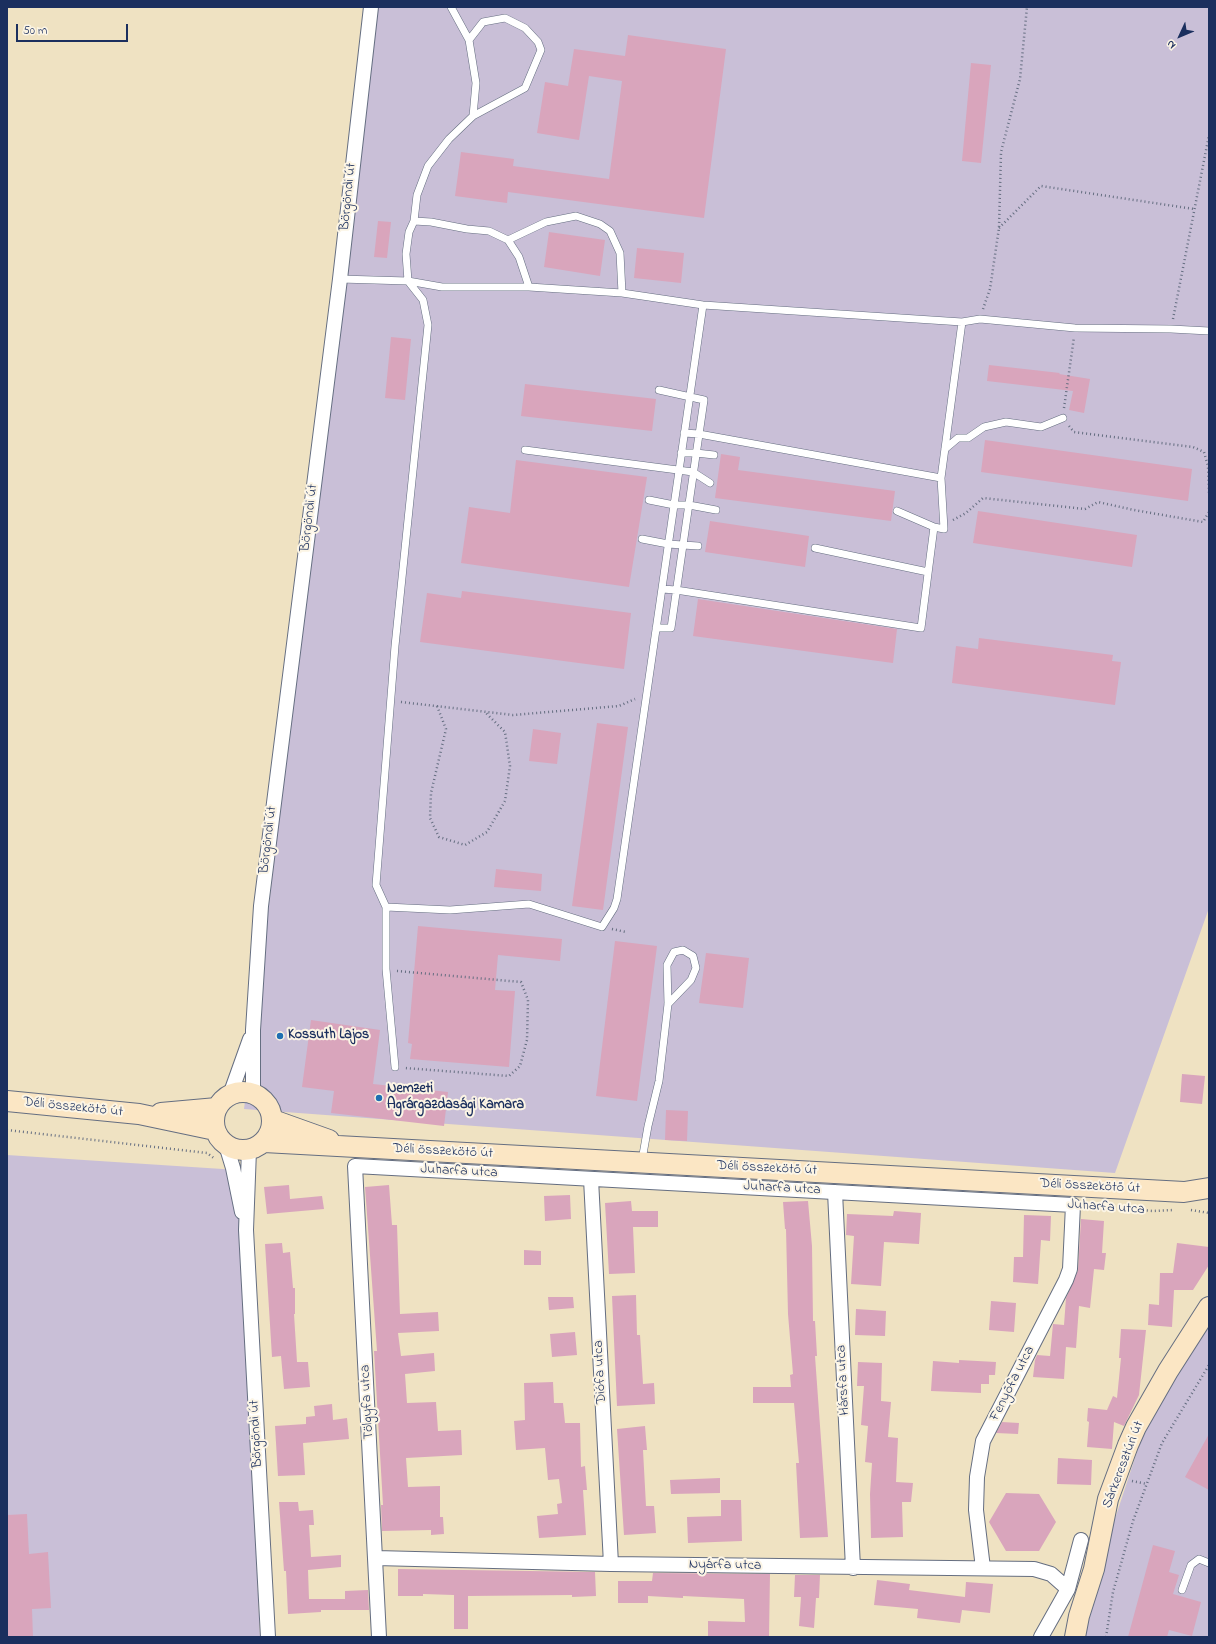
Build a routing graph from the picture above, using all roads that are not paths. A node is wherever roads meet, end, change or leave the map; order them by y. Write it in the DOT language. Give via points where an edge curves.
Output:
graph roads {
  1 [pos="371,7"];
  2 [pos="451,7"];
  3 [pos="469,40"];
  4 [pos="473,116"];
  5 [pos="414,221"];
  6 [pos="508,240"];
  7 [pos="340,279"];
  8 [pos="408,281"];
  9 [pos="529,287"];
  10 [pos="622,293"];
  11 [pos="703,305"];
  12 [pos="962,322"];
  13 [pos="1209,331"];
  14 [pos="659,390"];
  15 [pos="689,396"];
  16 [pos="1063,418"];
  17 [pos="684,433"];
  18 [pos="699,434"];
  19 [pos="945,449"];
  20 [pos="525,450"];
  21 [pos="696,452"];
  22 [pos="681,453"];
  23 [pos="714,455"];
  24 [pos="678,471"];
  25 [pos="693,472"];
  26 [pos="941,478"];
  27 [pos="710,483"];
  28 [pos="649,500"];
  29 [pos="674,505"];
  30 [pos="689,505"];
  31 [pos="716,510"];
  32 [pos="897,511"];
  33 [pos="934,527"];
  34 [pos="642,539"];
  35 [pos="668,544"];
  36 [pos="683,544"];
  37 [pos="698,546"];
  38 [pos="815,548"];
  39 [pos="928,572"];
  40 [pos="662,589"];
  41 [pos="676,590"];
  42 [pos="656,628"];
  43 [pos="386,907"];
  44 [pos="668,1004"];
  45 [pos="254,1030"];
  46 [pos="395,1067"];
  47 [pos="253,1094"];
  48 [pos="7,1101"];
  49 [pos="223,1101"];
  50 [pos="139,1114"];
  51 [pos="272,1120"];
  52 [pos="220,1138"];
  53 [pos="256,1146"];
  54 [pos="350,1147"];
  55 [pos="642,1162"];
  56 [pos="355,1166"];
  57 [pos="591,1180"];
  58 [pos="1209,1188"];
  59 [pos="835,1192"];
  60 [pos="1209,1200"];
  61 [pos="1187,1201"];
  62 [pos="1073,1205"];
  63 [pos="246,1230"];
  64 [pos="1209,1307"];
  65 [pos="1082,1540"];
  66 [pos="376,1558"];
  67 [pos="1209,1563"];
  68 [pos="611,1564"];
  69 [pos="853,1568"];
  70 [pos="983,1568"];
  71 [pos="1068,1589"];
  72 [pos="1182,1590"];
  73 [pos="268,1637"];
  74 [pos="380,1637"];
  75 [pos="1041,1637"];
  76 [pos="1075,1637"];
  1 -- 7 [label="street, Börgöndi út"];
  2 -- 3 [label="lane"];
  3 -- 4 [label="lane" via="476,83"];
  3 -- 4 [label="lane" via="483,22 505,18 525,28 538,42 541,50 525,88"];
  4 -- 5 [label="lane" via="449,139 428,166 417,195"];
  5 -- 6 [label="lane" via="489,231"];
  5 -- 8 [label="lane" via="406,254"];
  6 -- 9 [label="lane" via="519,257"];
  6 -- 10 [label="lane" via="546,222 576,216 600,224 610,231 620,253"];
  7 -- 8 [label="lane"];
  7 -- 45 [label="street, Börgöndi út" via="261,906"];
  8 -- 9 [label="lane" via="442,287"];
  8 -- 43 [label="lane" via="423,300 428,325 395,646 376,885"];
  9 -- 10 [label="lane"];
  10 -- 11 [label="lane"];
  11 -- 12 [label="lane"];
  11 -- 15 [label="lane"];
  12 -- 13 [label="lane" via="980,319 1075,328"];
  12 -- 19 [label="lane"];
  14 -- 15 [label="lane"];
  15 -- 17 [label="lane"];
  15 -- 18 [label="lane" via="704,400"];
  16 -- 19 [label="lane" via="1042,427 1006,422 984,428 968,438 958,438"];
  17 -- 18 [label="lane"];
  17 -- 22 [label="lane"];
  18 -- 21 [label="lane"];
  18 -- 26 [label="lane"];
  19 -- 26 [label="lane"];
  20 -- 24 [label="lane"];
  21 -- 22 [label="lane"];
  21 -- 23 [label="lane"];
  21 -- 25 [label="lane"];
  22 -- 24 [label="lane"];
  24 -- 25 [label="lane"];
  24 -- 29 [label="lane"];
  25 -- 27 [label="lane"];
  25 -- 30 [label="lane"];
  26 -- 33 [label="lane" via="944,529"];
  28 -- 29 [label="lane"];
  29 -- 30 [label="lane"];
  29 -- 35 [label="lane"];
  30 -- 31 [label="lane"];
  30 -- 36 [label="lane"];
  32 -- 33 [label="lane"];
  33 -- 39 [label="lane"];
  34 -- 35 [label="lane"];
  35 -- 36 [label="lane"];
  35 -- 40 [label="lane"];
  36 -- 37 [label="lane"];
  36 -- 41 [label="lane"];
  38 -- 39 [label="lane"];
  39 -- 41 [label="lane" via="921,628"];
  40 -- 41 [label="lane"];
  40 -- 42 [label="lane"];
  41 -- 42 [label="lane" via="672,628"];
  42 -- 43 [label="lane" via="617,899 602,927 529,904 450,910"];
  43 -- 46 [label="lane" via="386,969"];
  44 -- 44 [label="lane" via="667,965 674,952 683,950 693,956 696,968 692,980"];
  44 -- 55 [label="lane" via="659,1081"];
  45 -- 47 [label="street, Börgöndi út"];
  45 -- 49 [label="street, Börgöndi út"];
  47 -- 49 [label="main road" via="237,1092"];
  47 -- 51 [label="main road" via="267,1104"];
  48 -- 50 [label="main road, Déli összekötő út"];
  49 -- 50 [label="main road, Déli összekötő út"];
  49 -- 52 [label="main road" via="214,1115"];
  50 -- 52 [label="main road, Déli összekötő út"];
  51 -- 53 [label="main road" via="271,1132"];
  51 -- 54 [label="main road, Déli összekötő út"];
  52 -- 53 [label="main road" via="237,1150"];
  52 -- 63 [label="street, Börgöndi út" via="233,1168"];
  53 -- 54 [label="main road, Déli összekötő út"];
  53 -- 63 [label="street, Börgöndi út"];
  54 -- 55 [label="main road, Déli összekötő út"];
  55 -- 61 [label="main road, Déli összekötő út"];
  56 -- 57 [label="street, Juharfa utca"];
  56 -- 66 [label="street, Tölgyfa utca"];
  57 -- 59 [label="street, Juharfa utca"];
  57 -- 68 [label="street, Diófa utca"];
  58 -- 61 [label="main road, Déli összekötő út"];
  59 -- 62 [label="street, Juharfa utca"];
  59 -- 69 [label="street, Hársfa utca"];
  60 -- 61 [label="main road, Déli összekötő út"];
  62 -- 70 [label="street, Fenyőfa utca" via="1070,1269 1066,1280 984,1441 977,1477 976,1510"];
  63 -- 73 [label="street, Börgöndi út"];
  64 -- 76 [label="main road, Sárkeresztúri út" via="1168,1371 1128,1445 1108,1499 1094,1569"];
  65 -- 71 [label="street"];
  66 -- 68 [label="street, Nyárfa utca"];
  66 -- 74 [label="street, Tölgyfa utca"];
  67 -- 72 [label="lane" via="1200,1559 1191,1565"];
  68 -- 69 [label="street, Nyárfa utca"];
  69 -- 70 [label="street, Nyárfa utca"];
  70 -- 71 [label="street, Nyárfa utca" via="1034,1569 1051,1574"];
  71 -- 75 [label="street"];
}
